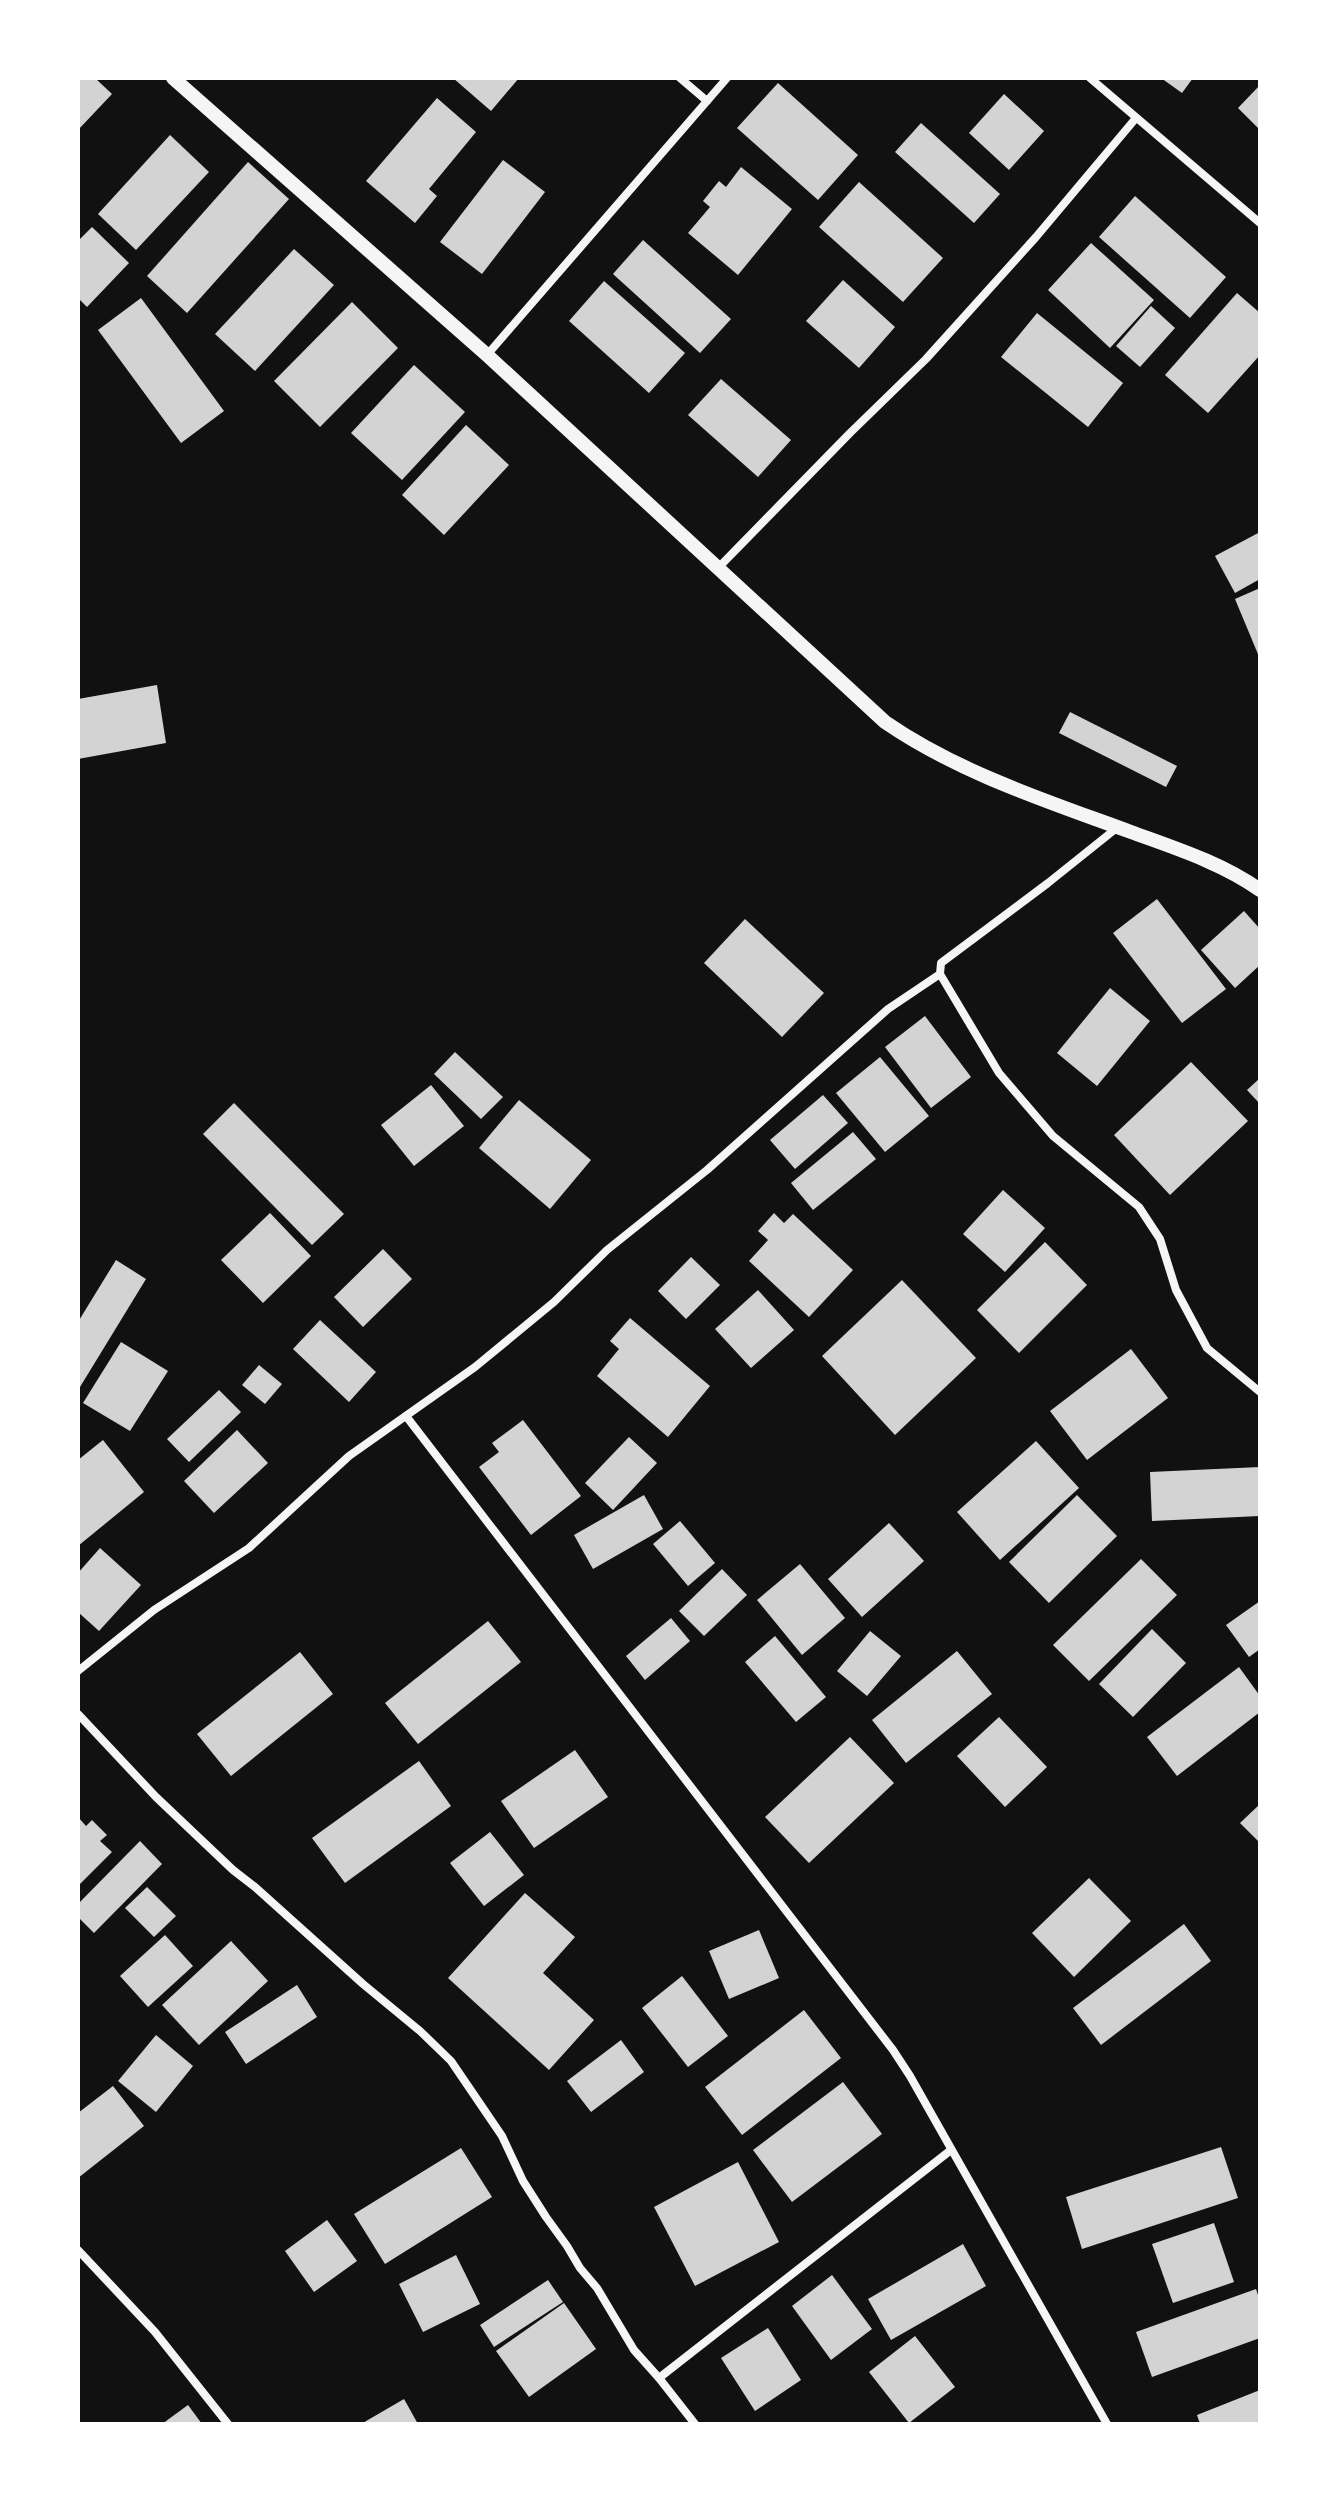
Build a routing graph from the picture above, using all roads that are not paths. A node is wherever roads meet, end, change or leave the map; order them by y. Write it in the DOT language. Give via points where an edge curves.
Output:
graph roads {
  1 [pos="173,78"];
  2 [pos="680,78"];
  3 [pos="727,78"];
  4 [pos="1090,78"];
  5 [pos="707,101"];
  6 [pos="1136,118"];
  7 [pos="1260,223"];
  8 [pos="487,355"];
  9 [pos="719,567"];
  10 [pos="1118,827"];
  11 [pos="1260,890"];
  12 [pos="940,974"];
  13 [pos="1260,1392"];
  14 [pos="406,1416"];
  15 [pos="78,1671"];
  16 [pos="78,1714"];
  17 [pos="951,2150"];
  18 [pos="78,2250"];
  19 [pos="659,2378"];
  20 [pos="228,2424"];
  21 [pos="695,2424"];
  22 [pos="1107,2424"];
  1 -- 8 [label="street"];
  2 -- 5 [label="street"];
  3 -- 5 [label="street"];
  4 -- 6 [label="street"];
  5 -- 8 [label="street"];
  6 -- 7 [label="street"];
  6 -- 9 [label="street" via="926,359"];
  8 -- 9 [label="street"];
  9 -- 10 [label="street" via="885,722 916,744 1026,794"];
  10 -- 11 [label="street"];
  10 -- 12 [label="street" via="941,963"];
  12 -- 13 [label="street" via="999,1073 1053,1136 1139,1207 1160,1239 1176,1290 1207,1348"];
  12 -- 14 [label="street" via="888,1009 707,1170 607,1250 554,1302"];
  14 -- 15 [label="street" via="349,1456 249,1548 154,1610"];
  14 -- 17 [label="street" via="893,2050"];
  16 -- 19 [label="street" via="226,1863 451,2061 502,2136 546,2217 634,2350"];
  17 -- 19 [label="street"];
  17 -- 22 [label="street"];
  18 -- 20 [label="street" via="155,2332"];
  19 -- 21 [label="street"];
}
